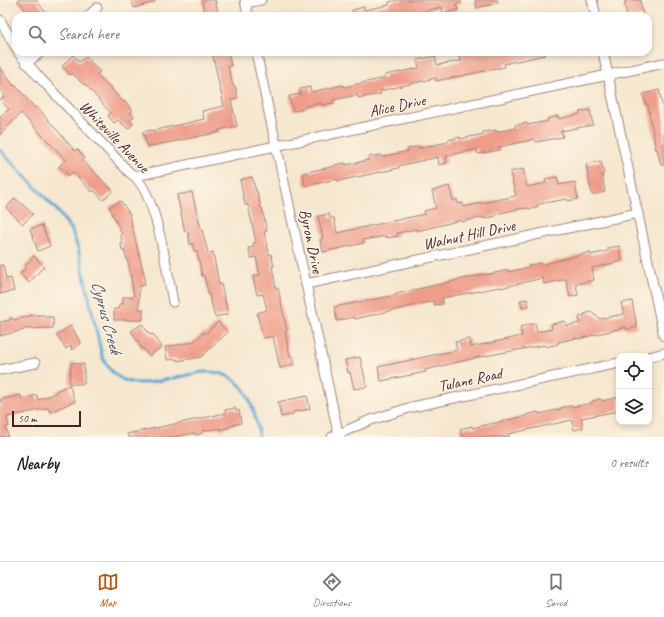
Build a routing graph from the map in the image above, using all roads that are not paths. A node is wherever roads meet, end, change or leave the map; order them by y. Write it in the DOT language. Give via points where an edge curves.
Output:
graph roads {
  1 [pos="261,0"];
  2 [pos="592,0"];
  3 [pos="245,2"];
  4 [pos="97,8"];
  5 [pos="92,12"];
  6 [pos="247,12"];
  7 [pos="595,12"];
  8 [pos="0,20"];
  9 [pos="12,41"];
  10 [pos="21,56"];
  11 [pos="35,56"];
  12 [pos="257,56"];
  13 [pos="605,56"];
  14 [pos="26,63"];
  15 [pos="664,63"];
  16 [pos="608,75"];
  17 [pos="276,146"];
  18 [pos="135,176"];
  19 [pos="638,213"];
  20 [pos="306,284"];
  21 [pos="173,302"];
  22 [pos="664,336"];
  23 [pos="664,353"];
  24 [pos="652,355"];
  25 [pos="35,363"];
  26 [pos="616,364"];
  27 [pos="0,370"];
  28 [pos="336,436"];
  1 -- 3 [label="street"];
  2 -- 7 [label="street"];
  3 -- 6 [label="street"];
  4 -- 5 [label="street"];
  8 -- 9 [label="street"];
  10 -- 14 [label="street, Whiteville Avenue"];
  11 -- 14 [label="street"];
  12 -- 17 [label="street, Byron Drive"];
  13 -- 16 [label="street"];
  14 -- 18 [label="street, Whiteville Avenue"];
  15 -- 16 [label="street, Alice Drive"];
  16 -- 17 [label="street, Alice Drive"];
  16 -- 19 [label="street"];
  17 -- 18 [label="street, Alice Drive"];
  17 -- 20 [label="street, Byron Drive"];
  18 -- 21 [label="street, Whiteville Avenue" via="146,191 153,208"];
  19 -- 20 [label="street, Walnut Hill Drive"];
  19 -- 22 [label="street"];
  20 -- 28 [label="street, Byron Drive"];
  23 -- 24 [label="street"];
  25 -- 27 [label="street"];
  26 -- 28 [label="street, Tulane Road" via="412,407 379,417"];
}
